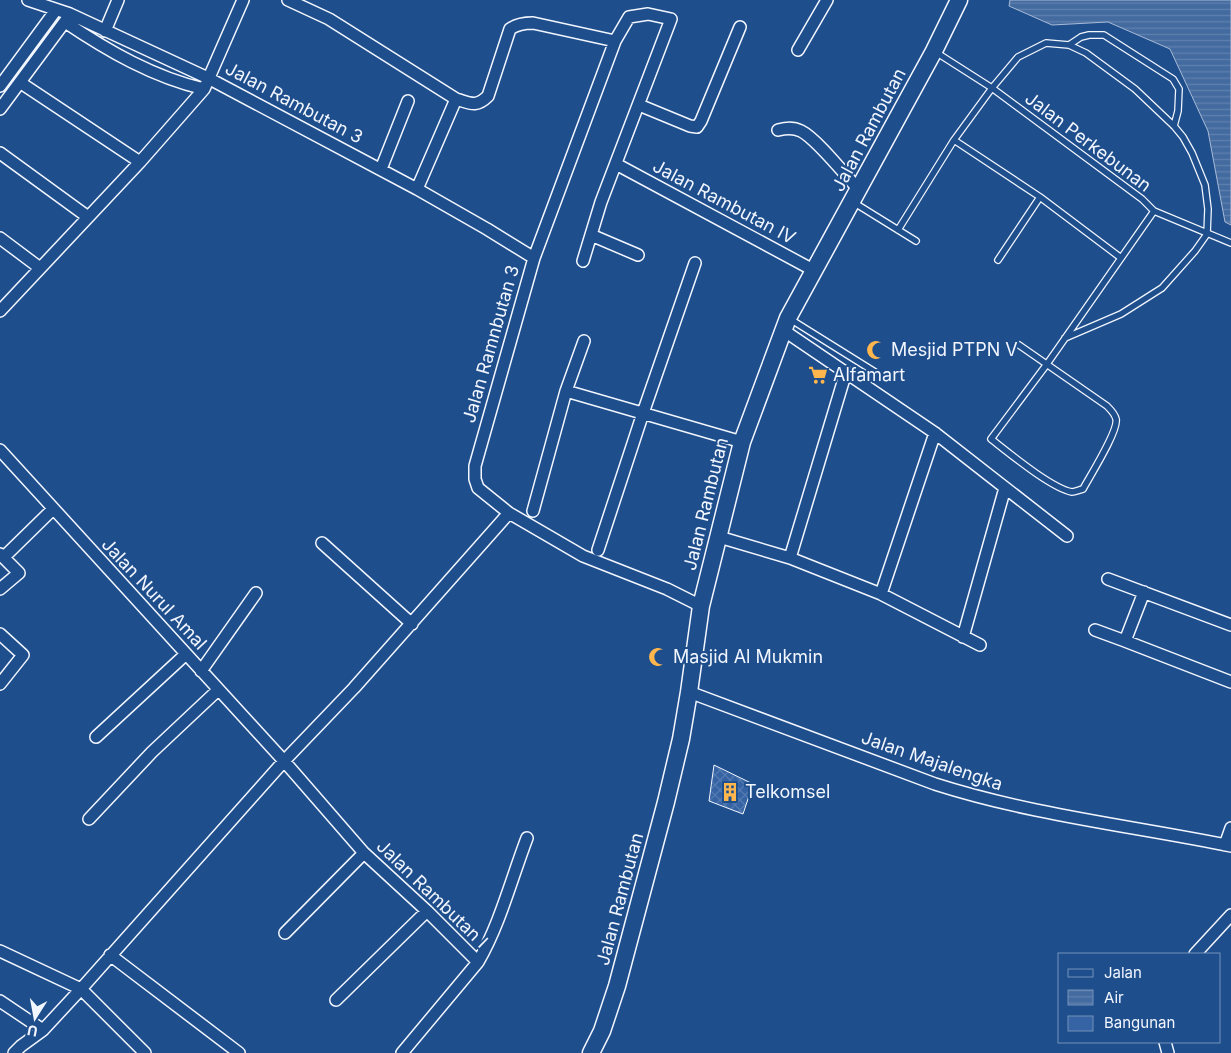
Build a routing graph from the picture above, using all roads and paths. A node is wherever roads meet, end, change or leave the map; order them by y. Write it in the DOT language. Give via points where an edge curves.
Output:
graph roads {
  1 [pos="28,0"];
  2 [pos="118,0"];
  3 [pos="243,0"];
  4 [pos="288,0"];
  5 [pos="827,0"];
  6 [pos="959,0"];
  7 [pos="56,10"];
  8 [pos="68,18"];
  9 [pos="740,27"];
  10 [pos="105,31"];
  11 [pos="614,41"];
  12 [pos="1069,45"];
  13 [pos="798,50"];
  14 [pos="934,51"];
  15 [pos="21,82"];
  16 [pos="206,83"];
  17 [pos="0,86"];
  18 [pos="992,88"];
  19 [pos="456,99"];
  20 [pos="408,101"];
  21 [pos="639,105"];
  22 [pos="0,109"];
  23 [pos="1174,126"];
  24 [pos="778,130"];
  25 [pos="954,140"];
  26 [pos="0,153"];
  27 [pos="140,162"];
  28 [pos="616,164"];
  29 [pos="381,169"];
  30 [pos="417,189"];
  31 [pos="856,196"];
  32 [pos="1040,197"];
  33 [pos="1154,212"];
  34 [pos="88,217"];
  35 [pos="898,230"];
  36 [pos="1207,234"];
  37 [pos="591,235"];
  38 [pos="0,238"];
  39 [pos="916,241"];
  40 [pos="1231,243"];
  41 [pos="638,255"];
  42 [pos="534,258"];
  43 [pos="1121,258"];
  44 [pos="583,260"];
  45 [pos="998,260"];
  46 [pos="695,263"];
  47 [pos="40,268"];
  48 [pos="815,271"];
  49 [pos="0,311"];
  50 [pos="786,324"];
  51 [pos="1065,338"];
  52 [pos="584,341"];
  53 [pos="1019,345"];
  54 [pos="1047,364"];
  55 [pos="846,372"];
  56 [pos="875,372"];
  57 [pos="566,391"];
  58 [pos="642,413"];
  59 [pos="935,433"];
  60 [pos="742,442"];
  61 [pos="0,450"];
  62 [pos="1005,488"];
  63 [pos="53,509"];
  64 [pos="532,511"];
  65 [pos="509,514"];
  66 [pos="1067,536"];
  67 [pos="719,537"];
  68 [pos="322,543"];
  69 [pos="598,550"];
  70 [pos="2,555"];
  71 [pos="790,558"];
  72 [pos="1108,579"];
  73 [pos="0,589"];
  74 [pos="1144,592"];
  75 [pos="256,593"];
  76 [pos="881,594"];
  77 [pos="701,606"];
  78 [pos="412,624"];
  79 [pos="1231,625"];
  80 [pos="1095,630"];
  81 [pos="0,634"];
  82 [pos="963,637"];
  83 [pos="1125,641"];
  84 [pos="980,645"];
  85 [pos="186,654"];
  86 [pos="201,671"];
  87 [pos="1231,682"];
  88 [pos="0,684"];
  89 [pos="218,690"];
  90 [pos="689,692"];
  91 [pos="96,736"];
  92 [pos="284,761"];
  93 [pos="89,819"];
  94 [pos="1231,828"];
  95 [pos="527,838"];
  96 [pos="1228,845"];
  97 [pos="364,853"];
  98 [pos="427,911"];
  99 [pos="1231,916"];
  100 [pos="285,933"];
  101 [pos="0,951"];
  102 [pos="1196,953"];
  103 [pos="110,955"];
  104 [pos="478,962"];
  105 [pos="81,989"];
  106 [pos="336,1000"];
  107 [pos="0,1001"];
  108 [pos="43,1030"];
  109 [pos="22,1051"];
  110 [pos="145,1053"];
  111 [pos="239,1053"];
  112 [pos="402,1053"];
  113 [pos="591,1053"];
  1 -- 7 [label="street, Jalan Rambutan 3"];
  2 -- 10 [label="street"];
  3 -- 16 [label="street"];
  4 -- 19 [label="street" via="329,19"];
  5 -- 13 [label="street"];
  6 -- 14 [label="main road, Jalan Rambutan"];
  7 -- 8 [label="street, Jalan Rambutan 3"];
  7 -- 17 [label="street"];
  8 -- 10 [label="street, Jalan Rambutan 3"];
  8 -- 15 [label="street"];
  8 -- 16 [label="street" via="92,40 136,65 182,84"];
  9 -- 21 [label="street" via="697,127"];
  10 -- 16 [label="street, Jalan Rambutan 3"];
  11 -- 19 [label="street" via="533,23 515,25 510,29 488,96 476,104"];
  11 -- 21 [label="street, Jalan Ramnbutan 3" via="629,16 648,14 671,19"];
  11 -- 42 [label="street, Jalan Ramnbutan 3"];
  12 -- 18 [label="lane" via="1046,43 1018,56"];
  12 -- 23 [label="lane" via="1086,53 1134,89"];
  12 -- 23 [label="lane" via="1081,37 1104,35 1173,79 1179,89"];
  14 -- 18 [label="lane, Jalan Perkebunan"];
  14 -- 31 [label="main road, Jalan Rambutan"];
  15 -- 22 [label="street"];
  15 -- 27 [label="street"];
  16 -- 27 [label="street"];
  16 -- 29 [label="street, Jalan Rambutan 3"];
  18 -- 25 [label="lane"];
  18 -- 33 [label="lane, Jalan Perkebunan" via="1142,199"];
  19 -- 30 [label="street"];
  20 -- 29 [label="street"];
  21 -- 28 [label="street"];
  23 -- 36 [label="lane" via="1192,153 1204,185 1208,209"];
  24 -- 31 [label="street" via="791,127 802,131 820,148"];
  25 -- 32 [label="lane"];
  25 -- 35 [label="lane"];
  26 -- 34 [label="street"];
  27 -- 34 [label="street"];
  28 -- 37 [label="street"];
  28 -- 48 [label="street, Jalan Rambutan IV"];
  29 -- 30 [label="street, Jalan Rambutan 3"];
  30 -- 42 [label="street, Jalan Rambutan 3"];
  31 -- 35 [label="lane"];
  31 -- 48 [label="main road, Jalan Rambutan"];
  32 -- 43 [label="lane"];
  32 -- 45 [label="lane"];
  33 -- 36 [label="lane, Jalan Perkebunan"];
  33 -- 43 [label="lane"];
  34 -- 47 [label="street"];
  35 -- 39 [label="lane"];
  36 -- 40 [label="lane, Jalan Perkebunan"];
  36 -- 51 [label="lane" via="1162,288 1121,314"];
  37 -- 41 [label="street"];
  37 -- 44 [label="street"];
  38 -- 47 [label="street"];
  42 -- 65 [label="street, Jalan Ramnbutan 3" via="475,466 478,488"];
  43 -- 51 [label="lane"];
  46 -- 58 [label="street"];
  47 -- 49 [label="street"];
  48 -- 50 [label="main road, Jalan Rambutan"];
  50 -- 55 [label="street"];
  50 -- 56 [label="lane"];
  50 -- 60 [label="main road, Jalan Rambutan"];
  51 -- 54 [label="lane"];
  52 -- 57 [label="street"];
  53 -- 54 [label="lane"];
  54 -- 54 [label="lane" via="1107,406 1117,420 1083,489 1074,492 1039,475 991,439"];
  55 -- 59 [label="street"];
  55 -- 71 [label="street"];
  57 -- 58 [label="street"];
  57 -- 64 [label="street"];
  58 -- 60 [label="street"];
  58 -- 69 [label="street"];
  59 -- 62 [label="street"];
  59 -- 76 [label="street"];
  60 -- 67 [label="main road, Jalan Rambutan"];
  61 -- 63 [label="street, Jalan Nurul Amal"];
  62 -- 66 [label="street"];
  62 -- 82 [label="street"];
  63 -- 70 [label="street"];
  63 -- 85 [label="street, Jalan Nurul Amal"];
  65 -- 77 [label="street, Jalan Ramnbutan 3" via="583,556"];
  65 -- 78 [label="street"];
  67 -- 71 [label="street"];
  67 -- 77 [label="main road, Jalan Rambutan"];
  68 -- 78 [label="street"];
  70 -- 73 [label="street" via="19,573"];
  71 -- 76 [label="street"];
  72 -- 74 [label="street"];
  74 -- 79 [label="street"];
  74 -- 83 [label="street"];
  75 -- 86 [label="street"];
  76 -- 82 [label="street"];
  77 -- 90 [label="main road, Jalan Rambutan"];
  78 -- 92 [label="street"];
  80 -- 83 [label="street"];
  81 -- 88 [label="street" via="23,655"];
  82 -- 84 [label="street"];
  83 -- 87 [label="street"];
  85 -- 86 [label="street, Jalan Nurul Amal"];
  85 -- 91 [label="street"];
  86 -- 89 [label="street, Jalan Nurul Amal"];
  89 -- 92 [label="street, Jalan Nurul Amal"];
  89 -- 93 [label="street" via="152,752"];
  90 -- 96 [label="street, Jalan Majalengka" via="968,795 1064,817"];
  90 -- 113 [label="main road, Jalan Rambutan" via="666,802 622,968 602,1031"];
  92 -- 97 [label="street, Jalan Rambutan I"];
  92 -- 103 [label="street"];
  94 -- 96 [label="street"];
  95 -- 104 [label="street" via="490,942"];
  97 -- 98 [label="street, Jalan Rambutan I"];
  97 -- 100 [label="street"];
  98 -- 104 [label="street, Jalan Rambutan I"];
  98 -- 106 [label="street"];
  99 -- 102 [label="street"];
  101 -- 105 [label="street"];
  103 -- 105 [label="street"];
  103 -- 111 [label="street"];
  104 -- 112 [label="street, Jalan Rambutan I"];
  105 -- 108 [label="street"];
  105 -- 110 [label="street"];
  107 -- 108 [label="street"];
  108 -- 109 [label="street"];
}
